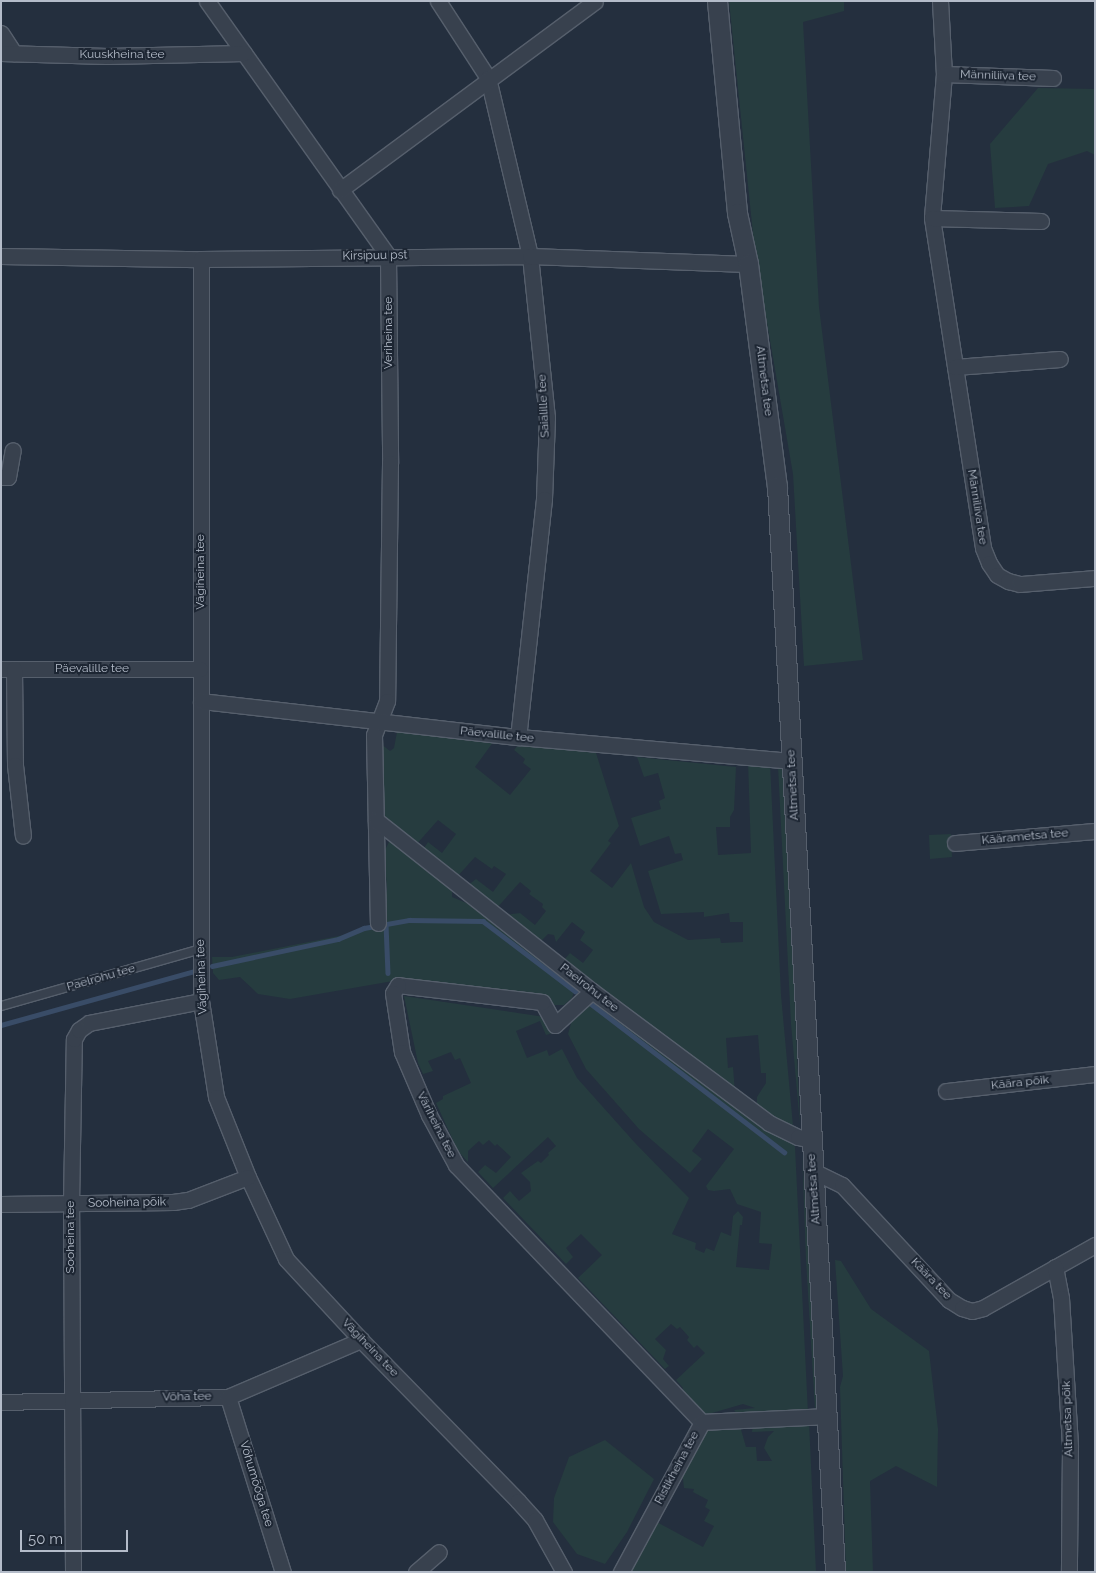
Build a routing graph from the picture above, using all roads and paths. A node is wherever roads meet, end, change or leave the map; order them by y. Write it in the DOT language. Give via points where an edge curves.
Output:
graph roads {
  1 [pos="207,1"];
  2 [pos="438,1"];
  3 [pos="595,1"];
  4 [pos="717,1"];
  5 [pos="940,1"];
  6 [pos="1,33"];
  7 [pos="8,53"];
  8 [pos="244,53"];
  9 [pos="944,74"];
  10 [pos="488,78"];
  11 [pos="1053,78"];
  12 [pos="340,190"];
  13 [pos="932,218"];
  14 [pos="1041,221"];
  15 [pos="1,256"];
  16 [pos="388,256"];
  17 [pos="530,256"];
  18 [pos="201,259"];
  19 [pos="748,264"];
  20 [pos="1060,359"];
  21 [pos="954,367"];
  22 [pos="14,450"];
  23 [pos="1,477"];
  24 [pos="1095,578"];
  25 [pos="8,669"];
  26 [pos="200,669"];
  27 [pos="202,701"];
  28 [pos="380,722"];
  29 [pos="518,738"];
  30 [pos="792,761"];
  31 [pos="376,820"];
  32 [pos="1095,831"];
  33 [pos="22,836"];
  34 [pos="955,844"];
  35 [pos="378,923"];
  36 [pos="201,949"];
  37 [pos="592,991"];
  38 [pos="201,1001"];
  39 [pos="1,1006"];
  40 [pos="1095,1074"];
  41 [pos="946,1091"];
  42 [pos="811,1140"];
  43 [pos="813,1170"];
  44 [pos="248,1177"];
  45 [pos="1,1204"];
  46 [pos="71,1204"];
  47 [pos="1095,1245"];
  48 [pos="1055,1267"];
  49 [pos="361,1340"];
  50 [pos="228,1397"];
  51 [pos="72,1400"];
  52 [pos="1,1402"];
  53 [pos="827,1416"];
  54 [pos="702,1422"];
  55 [pos="439,1552"];
  56 [pos="73,1572"];
  57 [pos="283,1572"];
  58 [pos="416,1572"];
  59 [pos="564,1572"];
  60 [pos="621,1572"];
  61 [pos="835,1572"];
  62 [pos="1069,1572"];
  1 -- 8 [label="street"];
  2 -- 10 [label="street, Saialille tee"];
  3 -- 10 [label="street"];
  4 -- 19 [label="street, Altmetsa tee" via="737,213"];
  5 -- 9 [label="street, Männiliiva tee"];
  6 -- 7 [label="street"];
  7 -- 8 [label="street, Kuuskheina tee" via="107,56"];
  8 -- 12 [label="street"];
  9 -- 11 [label="street, Männiliiva tee"];
  9 -- 13 [label="street, Männiliiva tee"];
  10 -- 12 [label="street"];
  10 -- 17 [label="street, Saialille tee"];
  12 -- 16 [label="street"];
  13 -- 14 [label="street"];
  13 -- 21 [label="street, Männiliiva tee"];
  15 -- 18 [label="street, Kirsipuu pst"];
  16 -- 17 [label="street, Kirsipuu pst"];
  16 -- 18 [label="street, Kirsipuu pst"];
  16 -- 28 [label="street, Veriheina tee" via="387,701"];
  17 -- 19 [label="street, Kirsipuu pst"];
  17 -- 29 [label="street, Saialille tee" via="547,417 544,499"];
  18 -- 26 [label="street, Vägiheina tee"];
  19 -- 30 [label="street, Altmetsa tee" via="777,486"];
  20 -- 21 [label="street"];
  21 -- 24 [label="street, Männiliiva tee" via="983,548 989,563 997,574 1020,584"];
  22 -- 23 [label="street" via="8,477"];
  25 -- 26 [label="street, Päevalille tee"];
  25 -- 33 [label="street, Päevalille tee"];
  26 -- 27 [label="street, Vägiheina tee"];
  27 -- 28 [label="street, Päevalille tee"];
  27 -- 36 [label="street, Vägiheina tee"];
  28 -- 29 [label="street, Päevalille tee"];
  28 -- 31 [label="street" via="374,735"];
  29 -- 30 [label="street, Päevalille tee"];
  30 -- 42 [label="street, Altmetsa tee"];
  31 -- 35 [label="street"];
  31 -- 37 [label="street, Paelrohu tee"];
  32 -- 34 [label="street, Käärametsa tee"];
  36 -- 38 [label="street, Vägiheina tee"];
  36 -- 39 [label="lane, Paelrohu tee"];
  37 -- 42 [label="street, Paelrohu tee" via="769,1122"];
  37 -- 54 [label="street, Väriheina tee" via="555,1025 542,1002 398,985 393,993 402,1052 429,1116 456,1165"];
  38 -- 44 [label="street, Vägiheina tee" via="216,1097"];
  38 -- 46 [label="street, Sooheina tee" via="99,1020 79,1030 72,1050"];
  40 -- 41 [label="street, Käära põik"];
  42 -- 43 [label="street, Altmetsa tee"];
  43 -- 48 [label="street, Käära tee" via="842,1185 949,1300 962,1308 972,1311 983,1308"];
  43 -- 53 [label="street, Altmetsa tee"];
  44 -- 46 [label="street, Sooheina põik" via="181,1201"];
  44 -- 49 [label="street, Vägiheina tee" via="286,1259"];
  45 -- 46 [label="street, Sooheina põik"];
  46 -- 51 [label="street, Sooheina tee"];
  47 -- 48 [label="street, Käära tee"];
  48 -- 62 [label="street, Altmetsa põik" via="1061,1298 1069,1430"];
  49 -- 50 [label="street, Võha tee"];
  49 -- 59 [label="street, Vägiheina tee" via="524,1507 550,1544"];
  50 -- 51 [label="street, Võha tee"];
  50 -- 57 [label="street, Võhumõõga tee"];
  51 -- 52 [label="street, Võha tee"];
  51 -- 56 [label="street, Sooheina tee"];
  53 -- 54 [label="street, Ristikheina tee"];
  53 -- 61 [label="street, Altmetsa tee"];
  54 -- 60 [label="street, Ristikheina tee"];
  55 -- 58 [label="street"];
}
